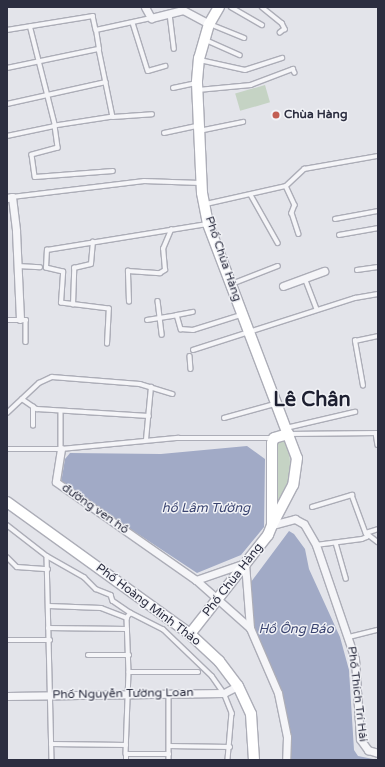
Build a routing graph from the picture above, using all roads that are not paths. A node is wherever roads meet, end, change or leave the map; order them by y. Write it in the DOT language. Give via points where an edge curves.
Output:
graph roads {
  1 [pos="145,7"];
  2 [pos="219,7"];
  3 [pos="231,7"];
  4 [pos="262,7"];
  5 [pos="183,8"];
  6 [pos="169,13"];
  7 [pos="151,18"];
  8 [pos="133,23"];
  9 [pos="209,24"];
  10 [pos="262,25"];
  11 [pos="30,27"];
  12 [pos="7,30"];
  13 [pos="96,30"];
  14 [pos="280,33"];
  15 [pos="244,38"];
  16 [pos="204,39"];
  17 [pos="99,49"];
  18 [pos="174,49"];
  19 [pos="240,55"];
  20 [pos="282,58"];
  21 [pos="199,60"];
  22 [pos="41,63"];
  23 [pos="165,66"];
  24 [pos="7,68"];
  25 [pos="295,73"];
  26 [pos="106,82"];
  27 [pos="197,87"];
  28 [pos="173,88"];
  29 [pos="47,95"];
  30 [pos="7,104"];
  31 [pos="152,114"];
  32 [pos="113,117"];
  33 [pos="243,122"];
  34 [pos="55,126"];
  35 [pos="198,128"];
  36 [pos="164,133"];
  37 [pos="7,136"];
  38 [pos="378,156"];
  39 [pos="113,170"];
  40 [pos="201,183"];
  41 [pos="286,186"];
  42 [pos="251,195"];
  43 [pos="9,197"];
  44 [pos="205,204"];
  45 [pos="378,211"];
  46 [pos="334,219"];
  47 [pos="208,224"];
  48 [pos="378,228"];
  49 [pos="171,230"];
  50 [pos="299,234"];
  51 [pos="339,235"];
  52 [pos="93,242"];
  53 [pos="278,243"];
  54 [pos="17,266"];
  55 [pos="278,266"];
  56 [pos="40,267"];
  57 [pos="378,267"];
  58 [pos="357,270"];
  59 [pos="324,271"];
  60 [pos="305,278"];
  61 [pos="231,285"];
  62 [pos="283,286"];
  63 [pos="378,294"];
  64 [pos="158,301"];
  65 [pos="129,302"];
  66 [pos="73,304"];
  67 [pos="317,310"];
  68 [pos="192,312"];
  69 [pos="242,314"];
  70 [pos="177,315"];
  71 [pos="20,319"];
  72 [pos="160,319"];
  73 [pos="7,320"];
  74 [pos="147,320"];
  75 [pos="248,333"];
  76 [pos="162,335"];
  77 [pos="378,336"];
  78 [pos="26,342"];
  79 [pos="107,344"];
  80 [pos="193,350"];
  81 [pos="190,356"];
  82 [pos="190,369"];
  83 [pos="363,386"];
  84 [pos="151,387"];
  85 [pos="172,394"];
  86 [pos="22,398"];
  87 [pos="276,404"];
  88 [pos="33,407"];
  89 [pos="61,411"];
  90 [pos="355,412"];
  91 [pos="7,413"];
  92 [pos="149,416"];
  93 [pos="224,418"];
  94 [pos="33,426"];
  95 [pos="287,431"];
  96 [pos="377,433"];
  97 [pos="274,438"];
  98 [pos="146,440"];
  99 [pos="378,445"];
  100 [pos="7,449"];
  101 [pos="61,449"];
  102 [pos="7,502"];
  103 [pos="312,507"];
  104 [pos="7,525"];
  105 [pos="272,525"];
  106 [pos="378,529"];
  107 [pos="366,533"];
  108 [pos="378,542"];
  109 [pos="336,543"];
  110 [pos="316,545"];
  111 [pos="47,556"];
  112 [pos="7,557"];
  113 [pos="245,563"];
  114 [pos="48,569"];
  115 [pos="346,579"];
  116 [pos="196,580"];
  117 [pos="218,598"];
  118 [pos="49,606"];
  119 [pos="130,613"];
  120 [pos="126,618"];
  121 [pos="48,628"];
  122 [pos="250,628"];
  123 [pos="127,629"];
  124 [pos="378,630"];
  125 [pos="190,634"];
  126 [pos="349,637"];
  127 [pos="7,640"];
  128 [pos="50,640"];
  129 [pos="88,655"];
  130 [pos="129,655"];
  131 [pos="129,672"];
  132 [pos="198,672"];
  133 [pos="238,686"];
  134 [pos="224,693"];
  135 [pos="168,694"];
  136 [pos="51,695"];
  137 [pos="128,695"];
  138 [pos="7,696"];
  139 [pos="51,744"];
  140 [pos="126,745"];
  141 [pos="169,746"];
  142 [pos="230,747"];
  143 [pos="378,753"];
  144 [pos="126,754"];
  145 [pos="169,754"];
  146 [pos="52,760"];
  147 [pos="126,760"];
  148 [pos="169,760"];
  149 [pos="228,760"];
  150 [pos="254,760"];
  151 [pos="286,760"];
  1 -- 7 [label="street"];
  2 -- 9 [label="street, Phố Chùa Hàng"];
  3 -- 10 [label="lane"];
  4 -- 14 [label="lane" via="282,23 285,28"];
  5 -- 6 [label="street"];
  5 -- 9 [label="street"];
  6 -- 7 [label="street"];
  6 -- 18 [label="lane"];
  7 -- 8 [label="lane"];
  8 -- 13 [label="lane"];
  8 -- 23 [label="lane" via="148,71"];
  9 -- 15 [label="lane"];
  9 -- 16 [label="street, Phố Chùa Hàng"];
  11 -- 12 [label="lane"];
  11 -- 13 [label="lane" via="93,16"];
  11 -- 22 [label="lane"];
  13 -- 17 [label="lane"];
  16 -- 19 [label="lane"];
  16 -- 21 [label="street, Phố Chùa Hàng"];
  17 -- 22 [label="lane"];
  17 -- 26 [label="lane"];
  20 -- 21 [label="lane" via="245,70"];
  21 -- 27 [label="street, Phố Chùa Hàng"];
  22 -- 24 [label="lane"];
  22 -- 29 [label="lane"];
  25 -- 27 [label="lane" via="293,69 251,85"];
  26 -- 29 [label="lane"];
  26 -- 32 [label="lane"];
  27 -- 28 [label="lane"];
  27 -- 35 [label="street, Phố Chùa Hàng"];
  29 -- 30 [label="lane"];
  29 -- 34 [label="lane"];
  31 -- 32 [label="lane"];
  32 -- 34 [label="lane"];
  33 -- 35 [label="lane"];
  34 -- 37 [label="lane"];
  34 -- 39 [label="lane" via="58,148 32,155 35,177"];
  35 -- 36 [label="lane"];
  35 -- 40 [label="street, Phố Chùa Hàng"];
  38 -- 41 [label="lane" via="299,170"];
  40 -- 43 [label="lane" via="144,181"];
  40 -- 44 [label="street, Phố Chùa Hàng"];
  41 -- 42 [label="lane"];
  41 -- 50 [label="lane" via="295,205 292,213"];
  42 -- 44 [label="lane"];
  42 -- 53 [label="lane"];
  43 -- 54 [label="street"];
  44 -- 47 [label="street, Phố Chùa Hàng"];
  45 -- 46 [label="lane"];
  47 -- 49 [label="lane"];
  47 -- 61 [label="street, Phố Chùa Hàng"];
  48 -- 51 [label="lane"];
  49 -- 52 [label="lane"];
  49 -- 65 [label="lane" via="163,249 165,270 160,273 128,271"];
  52 -- 66 [label="lane" via="91,264 74,268"];
  52 -- 66 [label="lane" via="47,250 46,268 63,272 61,303"];
  54 -- 56 [label="lane"];
  54 -- 71 [label="street"];
  55 -- 61 [label="lane"];
  57 -- 58 [label="lane"];
  59 -- 60 [label="street"];
  60 -- 62 [label="street"];
  60 -- 67 [label="lane"];
  61 -- 69 [label="street, Phố Chùa Hàng"];
  63 -- 67 [label="lane"];
  64 -- 72 [label="lane"];
  66 -- 79 [label="lane" via="109,308"];
  67 -- 75 [label="lane"];
  68 -- 70 [label="lane"];
  69 -- 70 [label="lane" via="193,330 181,329"];
  69 -- 75 [label="street, Phố Chùa Hàng"];
  70 -- 72 [label="lane"];
  71 -- 73 [label="lane"];
  71 -- 78 [label="lane" via="26,320"];
  72 -- 74 [label="lane"];
  72 -- 76 [label="lane"];
  75 -- 80 [label="lane"];
  75 -- 87 [label="street, Phố Chùa Hàng"];
  77 -- 83 [label="lane" via="355,342"];
  81 -- 82 [label="lane"];
  84 -- 85 [label="lane"];
  84 -- 86 [label="lane" via="52,377"];
  84 -- 92 [label="lane"];
  86 -- 88 [label="lane"];
  86 -- 91 [label="lane"];
  87 -- 93 [label="lane"];
  87 -- 95 [label="street, Phố Chùa Hàng"];
  88 -- 89 [label="lane"];
  88 -- 94 [label="lane"];
  89 -- 92 [label="lane"];
  89 -- 101 [label="lane"];
  90 -- 95 [label="lane"];
  92 -- 98 [label="lane"];
  95 -- 96 [label="lane"];
  95 -- 97 [label="street"];
  95 -- 105 [label="street, Phố Chùa Hàng" via="297,465 293,485"];
  96 -- 99 [label="lane"];
  97 -- 98 [label="lane"];
  97 -- 105 [label="street, Phố Chùa Hàng"];
  98 -- 101 [label="lane"];
  100 -- 101 [label="lane"];
  101 -- 116 [label="street, đường ven hồ" via="56,482"];
  102 -- 125 [label="street, Phố Hoàng Minh Thảo"];
  103 -- 107 [label="lane" via="352,495"];
  104 -- 111 [label="lane"];
  105 -- 110 [label="street, Phố Thích Trí Hải" via="295,519 304,524"];
  105 -- 113 [label="street, Phố Chùa Hàng" via="268,535"];
  106 -- 107 [label="lane"];
  107 -- 108 [label="lane"];
  107 -- 109 [label="lane" via="367,537"];
  109 -- 110 [label="lane"];
  109 -- 115 [label="lane"];
  110 -- 126 [label="street, Phố Thích Trí Hải"];
  111 -- 114 [label="lane"];
  111 -- 119 [label="lane" via="84,577 96,589 111,595 113,602"];
  112 -- 114 [label="lane" via="17,567"];
  113 -- 116 [label="street"];
  113 -- 117 [label="street, Phố Chùa Hàng"];
  113 -- 122 [label="street"];
  114 -- 118 [label="lane"];
  116 -- 117 [label="street"];
  117 -- 122 [label="street"];
  117 -- 125 [label="street, Phố Chùa Hàng"];
  118 -- 120 [label="lane" via="101,608"];
  118 -- 121 [label="lane"];
  119 -- 120 [label="lane"];
  119 -- 134 [label="lane" via="163,629 212,676"];
  120 -- 123 [label="lane"];
  121 -- 123 [label="lane"];
  121 -- 128 [label="lane"];
  122 -- 151 [label="street" via="278,693 287,737"];
  123 -- 130 [label="lane"];
  124 -- 126 [label="lane"];
  125 -- 133 [label="street, Phố Hoàng Minh Thảo"];
  126 -- 143 [label="street, Phố Thích Trí Hải" via="358,689 360,740 368,750"];
  127 -- 128 [label="lane"];
  128 -- 136 [label="lane"];
  129 -- 130 [label="lane"];
  130 -- 131 [label="lane"];
  131 -- 132 [label="lane"];
  131 -- 137 [label="lane"];
  133 -- 134 [label="street, Phố Nguyễn Tường Loan"];
  133 -- 150 [label="street, Phố Hoàng Minh Thảo" via="251,714"];
  134 -- 135 [label="street, Phố Nguyễn Tường Loan"];
  134 -- 142 [label="lane" via="232,713"];
  135 -- 137 [label="street, Phố Nguyễn Tường Loan"];
  135 -- 141 [label="lane"];
  136 -- 137 [label="street, Phố Nguyễn Tường Loan"];
  136 -- 138 [label="street, Phố Nguyễn Tường Loan"];
  136 -- 139 [label="lane"];
  137 -- 140 [label="lane"];
  139 -- 140 [label="lane"];
  139 -- 146 [label="lane"];
  140 -- 144 [label="lane"];
  141 -- 142 [label="lane"];
  141 -- 145 [label="lane"];
  142 -- 149 [label="lane"];
  144 -- 145 [label="lane"];
  144 -- 147 [label="lane"];
  145 -- 148 [label="lane"];
}
